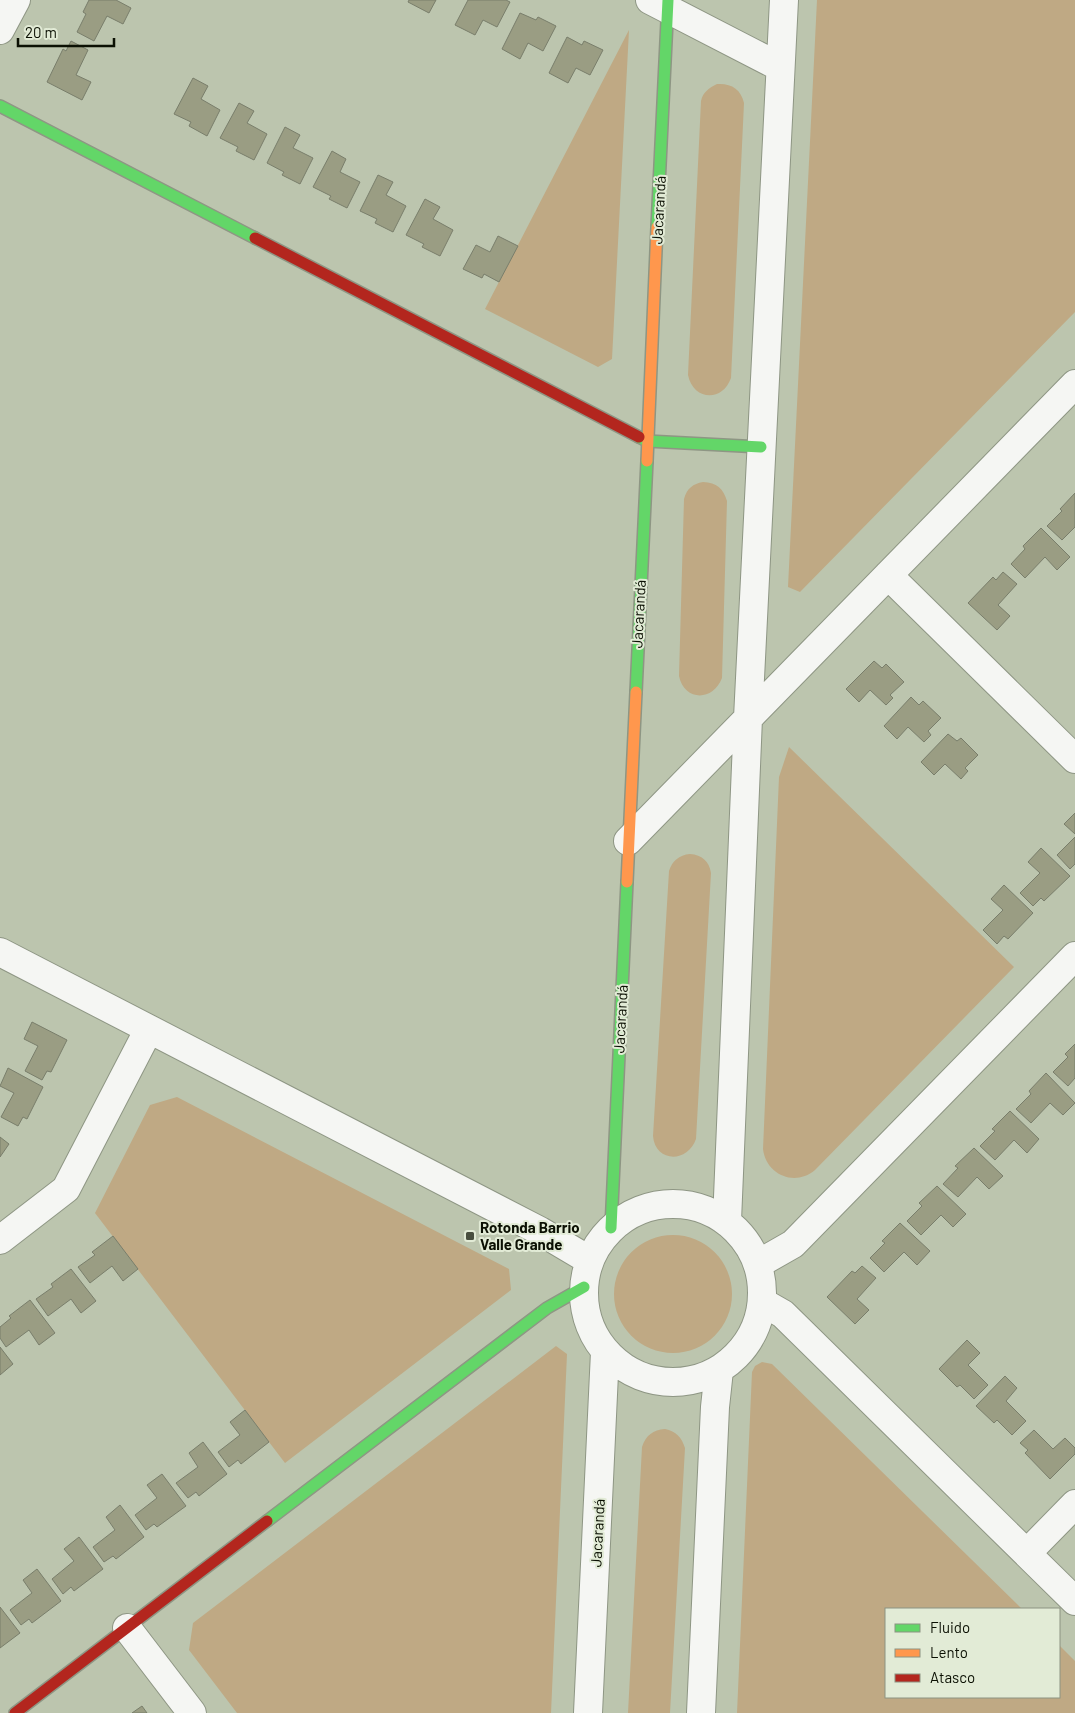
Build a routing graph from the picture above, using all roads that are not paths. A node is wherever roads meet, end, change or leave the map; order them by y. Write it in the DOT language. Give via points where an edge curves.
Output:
graph roads {
  1 [pos="16,0"];
  2 [pos="784,0"];
  3 [pos="662,3"];
  4 [pos="0,30"];
  5 [pos="780,67"];
  6 [pos="0,106"];
  7 [pos="1075,384"];
  8 [pos="647,441"];
  9 [pos="762,447"];
  10 [pos="888,575"];
  11 [pos="748,718"];
  12 [pos="1075,758"];
  13 [pos="628,841"];
  14 [pos="0,952"];
  15 [pos="1075,956"];
  16 [pos="149,1029"];
  17 [pos="727,1221"];
  18 [pos="611,1228"];
  19 [pos="0,1240"];
  20 [pos="589,1260"];
  21 [pos="758,1264"];
  22 [pos="584,1286"];
  23 [pos="762,1302"];
  24 [pos="605,1352"];
  25 [pos="719,1370"];
  26 [pos="1075,1504"];
  27 [pos="1027,1553"];
  28 [pos="1075,1600"];
  29 [pos="127,1628"];
  30 [pos="15,1713"];
  31 [pos="192,1713"];
  32 [pos="588,1713"];
  33 [pos="701,1713"];
  1 -- 4 [label="street"];
  2 -- 5 [label="street"];
  3 -- 5 [label="street"];
  3 -- 8 [label="street, Jacarandá"];
  5 -- 9 [label="street"];
  6 -- 8 [label="street"];
  7 -- 10 [label="street"];
  8 -- 9 [label="street"];
  8 -- 13 [label="street, Jacarandá"];
  9 -- 11 [label="street"];
  10 -- 11 [label="street"];
  10 -- 12 [label="street"];
  11 -- 13 [label="street"];
  11 -- 17 [label="street"];
  13 -- 18 [label="street, Jacarandá"];
  14 -- 16 [label="street"];
  15 -- 21 [label="street" via="793,1244"];
  16 -- 19 [label="street" via="66,1189"];
  16 -- 20 [label="street" via="540,1231"];
  17 -- 18 [label="street" via="705,1209 680,1203 655,1205 632,1214"];
  17 -- 21 [label="street" via="740,1233"];
  18 -- 20 [label="street"];
  20 -- 22 [label="street"];
  21 -- 23 [label="street"];
  22 -- 24 [label="street" via="585,1310 592,1333"];
  22 -- 29 [label="street" via="547,1308"];
  23 -- 25 [label="street" via="748,1341"];
  23 -- 27 [label="street" via="782,1314"];
  24 -- 25 [label="street" via="624,1369 646,1379 671,1383 695,1380"];
  24 -- 32 [label="street, Jacarandá"];
  25 -- 33 [label="street"];
  26 -- 27 [label="street"];
  27 -- 28 [label="street"];
  29 -- 30 [label="street"];
  29 -- 31 [label="street"];
}
